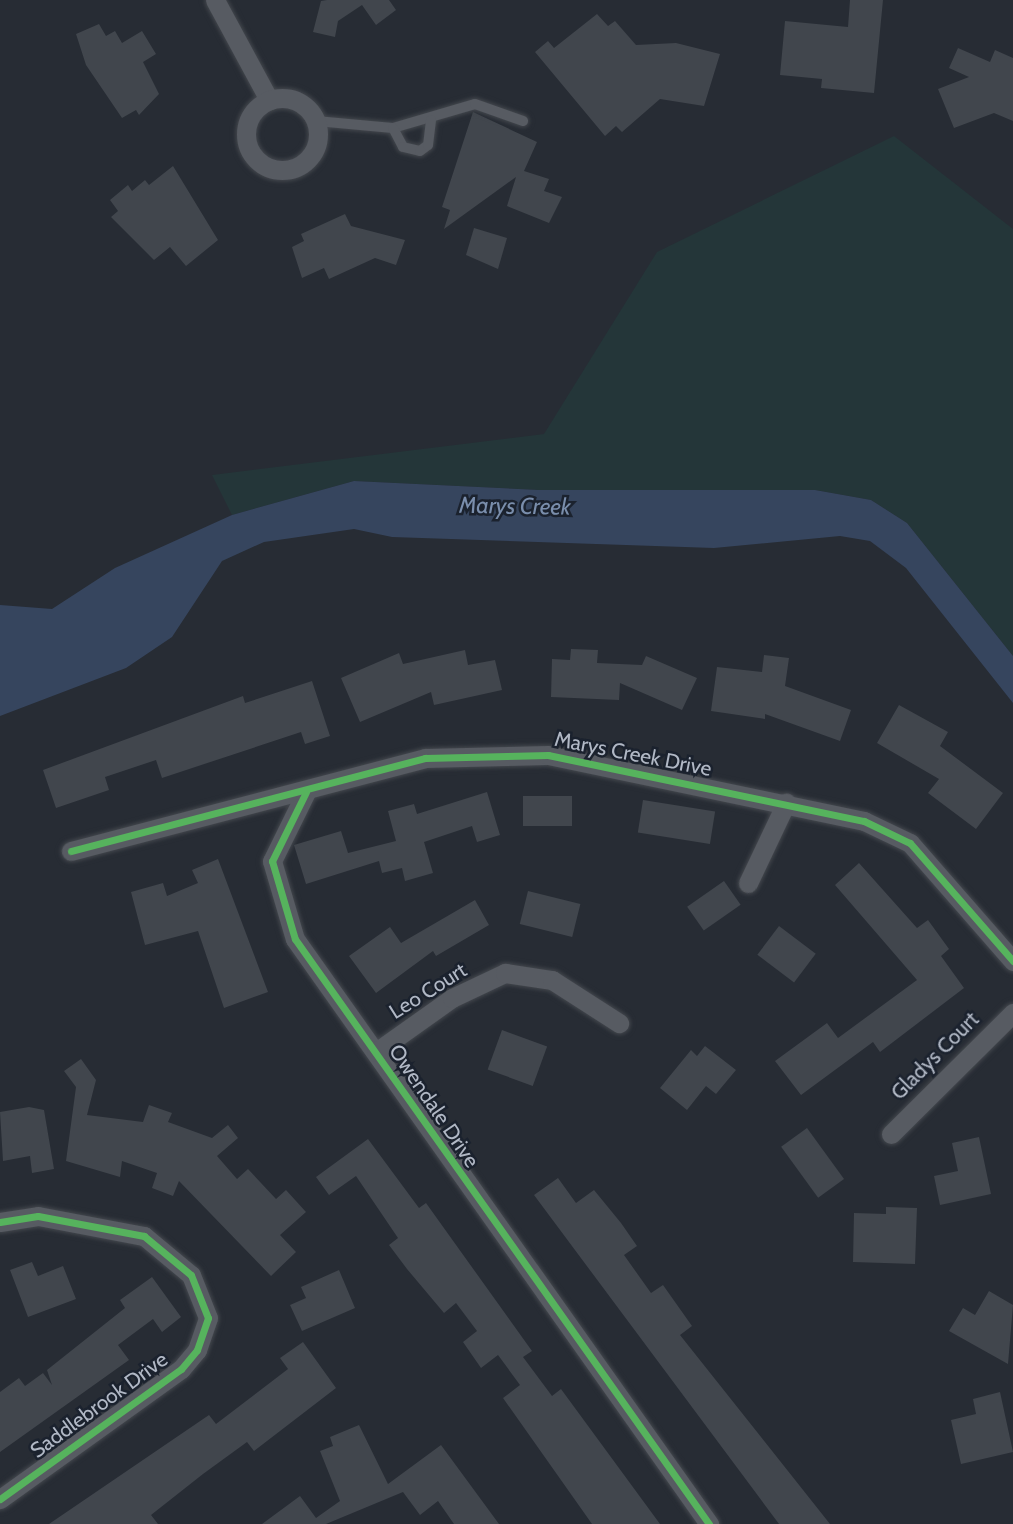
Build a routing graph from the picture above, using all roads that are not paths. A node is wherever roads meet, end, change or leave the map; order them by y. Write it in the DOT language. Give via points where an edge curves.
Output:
graph roads {
  1 [pos="215,0"];
  2 [pos="269,100"];
  3 [pos="431,120"];
  4 [pos="317,121"];
  5 [pos="523,121"];
  6 [pos="393,128"];
  7 [pos="306,792"];
  8 [pos="786,803"];
  9 [pos="71,851"];
  10 [pos="748,883"];
  11 [pos="1013,961"];
  12 [pos="1013,1013"];
  13 [pos="619,1023"];
  14 [pos="376,1052"];
  15 [pos="891,1134"];
  16 [pos="0,1222"];
  17 [pos="0,1499"];
  18 [pos="709,1524"];
  1 -- 2 [label="street"];
  2 -- 4 [label="street" via="296,100"];
  2 -- 4 [label="street" via="256,109 246,132 250,151 264,166 300,166 318,143"];
  3 -- 5 [label="lane" via="475,104"];
  3 -- 6 [label="lane"];
  3 -- 6 [label="lane" via="428,145 420,151 403,147"];
  4 -- 6 [label="lane"];
  7 -- 8 [label="street, Marys Creek Drive" via="425,758 481,752 634,769"];
  7 -- 9 [label="street, Marys Creek Drive"];
  7 -- 14 [label="street, Owendale Drive" via="272,861 280,903 295,939"];
  8 -- 10 [label="street"];
  8 -- 11 [label="street, Marys Creek Drive" via="864,821 910,843"];
  12 -- 15 [label="street, Gladys Court"];
  13 -- 14 [label="street, Leo Court" via="552,980 505,973 452,998"];
  14 -- 18 [label="street, Owendale Drive"];
  16 -- 17 [label="street, Saddlebrook Drive" via="38,1216 144,1236 173,1256 200,1290 206,1332 181,1369"];
}
